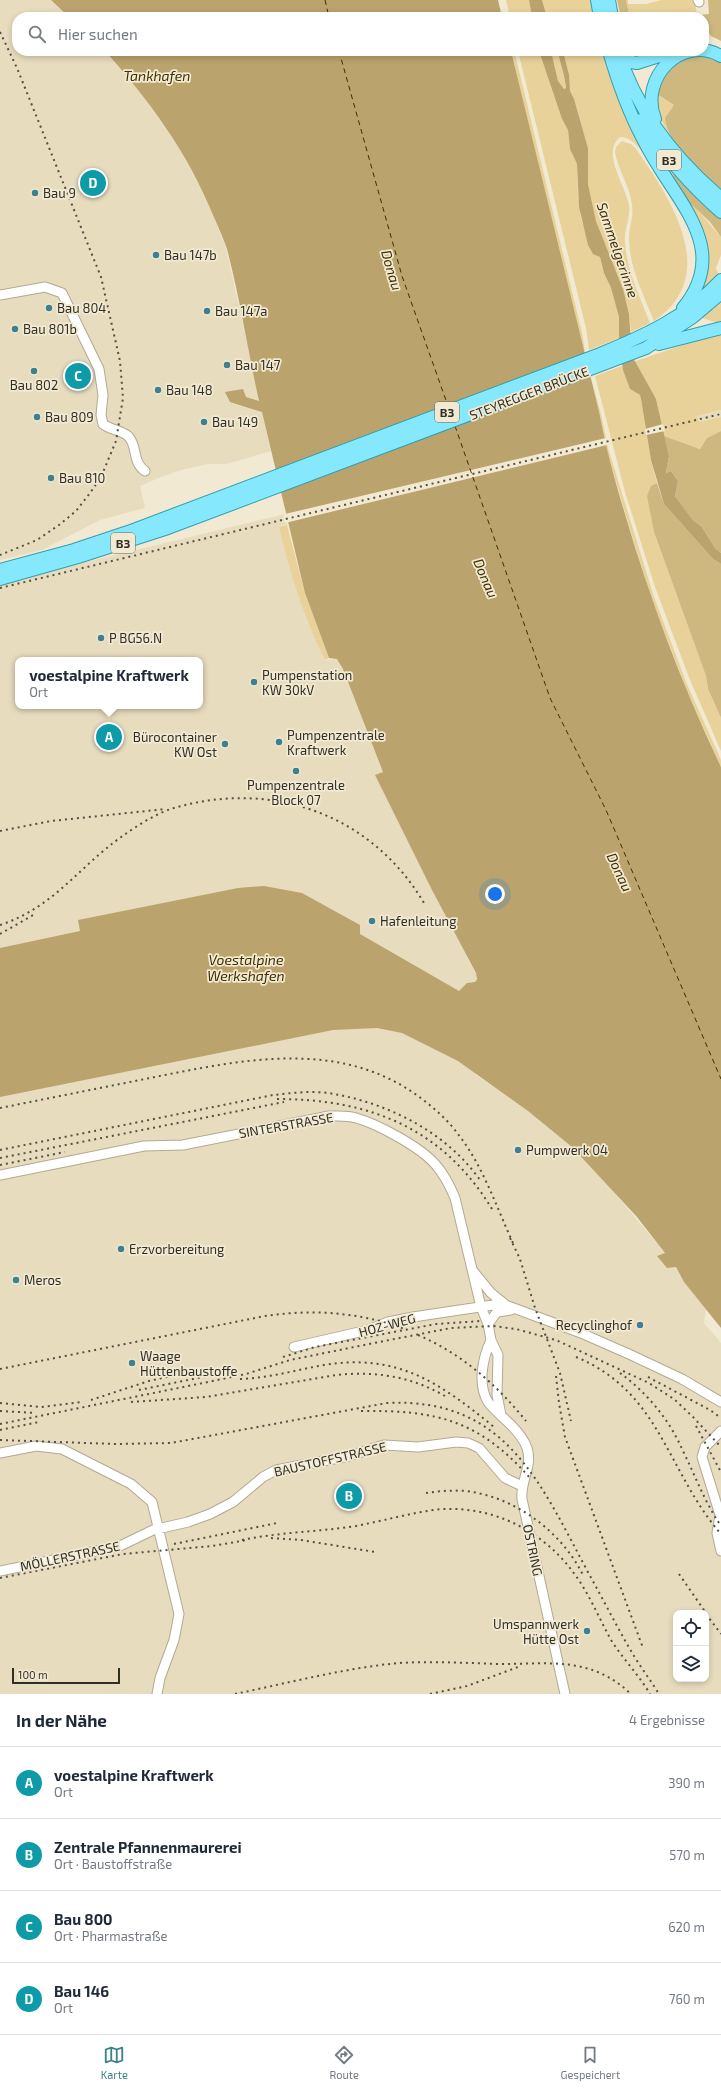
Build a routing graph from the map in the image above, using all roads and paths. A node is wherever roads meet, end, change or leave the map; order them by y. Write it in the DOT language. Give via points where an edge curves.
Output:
graph roads {
  1 [pos="598,0"];
  2 [pos="609,0"];
  3 [pos="599,12"];
  4 [pos="611,12"];
  5 [pos="709,47"];
  6 [pos="721,50"];
  7 [pos="709,52"];
  8 [pos="611,56"];
  9 [pos="620,56"];
  10 [pos="627,56"];
  11 [pos="659,56"];
  12 [pos="681,56"];
  13 [pos="721,56"];
  14 [pos="626,99"];
  15 [pos="667,141"];
  16 [pos="721,198"];
  17 [pos="721,212"];
  18 [pos="721,280"];
  19 [pos="721,293"];
  20 [pos="0,295"];
  21 [pos="677,328"];
  22 [pos="721,328"];
  23 [pos="145,471"];
  24 [pos="218,504"];
  25 [pos="0,570"];
  26 [pos="0,579"];
  27 [pos="0,1175"];
  28 [pos="469,1264"];
  29 [pos="508,1306"];
  30 [pos="481,1307"];
  31 [pos="518,1311"];
  32 [pos="488,1324"];
  33 [pos="491,1340"];
  34 [pos="294,1347"];
  35 [pos="721,1402"];
  36 [pos="501,1415"];
  37 [pos="721,1431"];
  38 [pos="0,1453"];
  39 [pos="522,1486"];
  40 [pos="160,1529"];
  41 [pos="721,1552"];
  42 [pos="0,1571"];
  43 [pos="157,1694"];
  44 [pos="565,1694"];
  1 -- 3 [label="main road"];
  2 -- 4 [label="main road"];
  5 -- 6 [label="main road"];
  7 -- 13 [label="main road, B3"];
  8 -- 14 [label="main road, B3"];
  9 -- 15 [label="main road, B3" via="637,98"];
  10 -- 11 [label="main road" via="637,63"];
  12 -- 15 [label="main road, B3" via="670,61 658,74 651,90 651,107"];
  14 -- 17 [label="main road, B3" via="670,162"];
  14 -- 21 [label="main road" via="641,135 692,218 700,240 703,262 699,282"];
  15 -- 16 [label="main road, B3" via="696,176"];
  18 -- 21 [label="main road, B3" via="692,308"];
  19 -- 21 [label="main road, B3"];
  20 -- 23 [label="street" via="45,287 62,293 99,369 104,394 101,415 103,424 128,436 136,461"];
  21 -- 22 [label="main road, B3"];
  21 -- 24 [label="main road, STEYREGGER BRÜCKE / B3" via="640,337"];
  21 -- 24 [label="main road, STEYREGGER BRÜCKE / B3" via="646,348"];
  24 -- 25 [label="main road, B3"];
  24 -- 26 [label="main road, B3" via="78,557"];
  27 -- 28 [label="street, SINTERSTRASSE" via="144,1146 183,1145 344,1115 370,1123 413,1146 435,1164 455,1198"];
  28 -- 29 [label="street" via="485,1287"];
  28 -- 30 [label="street, SINTERSTRASSE"];
  29 -- 30 [label="street, HOZ-WEG"];
  29 -- 31 [label="street"];
  30 -- 32 [label="street, OSTRING"];
  30 -- 34 [label="street, HOZ-WEG" via="399,1319 368,1330"];
  31 -- 32 [label="street" via="501,1311 494,1315"];
  31 -- 35 [label="street" via="582,1333 682,1379"];
  32 -- 33 [label="street, OSTRING"];
  33 -- 36 [label="street, OSTRING" via="498,1354 497,1395"];
  33 -- 36 [label="street, OSTRING" via="483,1369 482,1386 487,1400"];
  36 -- 39 [label="street, OSTRING" via="528,1448 529,1461"];
  37 -- 41 [label="street" via="705,1447 702,1457 720,1515 718,1533"];
  38 -- 40 [label="street" via="36,1446 62,1449 131,1484 145,1495 152,1502"];
  39 -- 40 [label="street, BAUSTOFFSTRASSE" via="505,1478 479,1448 468,1443 418,1447 384,1445 349,1456 276,1470 263,1477 233,1502 216,1511"];
  39 -- 44 [label="street, OSTRING" via="524,1512"];
  40 -- 42 [label="street, MÖLLERSTRASSE" via="120,1546"];
  40 -- 43 [label="street" via="179,1614 174,1640"];
}
